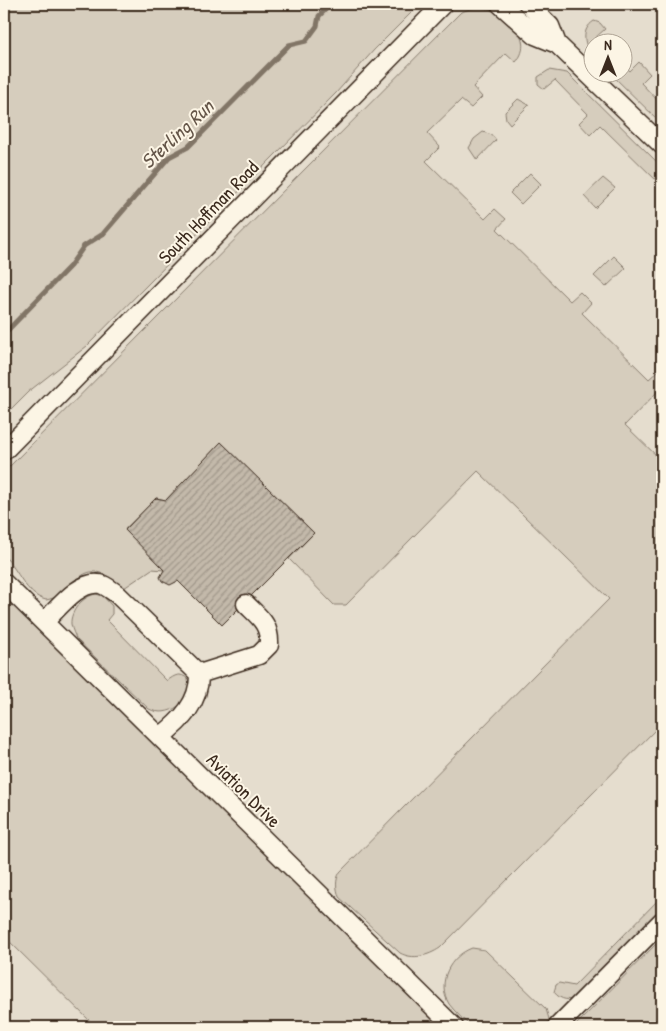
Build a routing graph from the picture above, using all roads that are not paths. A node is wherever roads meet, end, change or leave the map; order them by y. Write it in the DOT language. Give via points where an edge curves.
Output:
graph roads {
  1 [pos="443,4"];
  2 [pos="500,4"];
  3 [pos="528,4"];
  4 [pos="557,44"];
  5 [pos="662,145"];
  6 [pos="4,451"];
  7 [pos="4,583"];
  8 [pos="246,604"];
  9 [pos="44,622"];
  10 [pos="199,674"];
  11 [pos="160,737"];
  12 [pos="662,921"];
  13 [pos="454,1027"];
  14 [pos="558,1027"];
  1 -- 6 [label="street, South Hoffman Road"];
  2 -- 4 [label="street" via="535,35"];
  3 -- 4 [label="street" via="550,26"];
  4 -- 5 [label="street"];
  7 -- 9 [label="street, Aviation Drive"];
  8 -- 10 [label="street" via="262,620 269,633 269,645 260,655"];
  9 -- 10 [label="street" via="79,589 102,584 117,594"];
  9 -- 11 [label="street, Aviation Drive"];
  10 -- 11 [label="street" via="200,684 193,704 175,726"];
  11 -- 13 [label="street, Aviation Drive"];
  12 -- 14 [label="street"];
}
